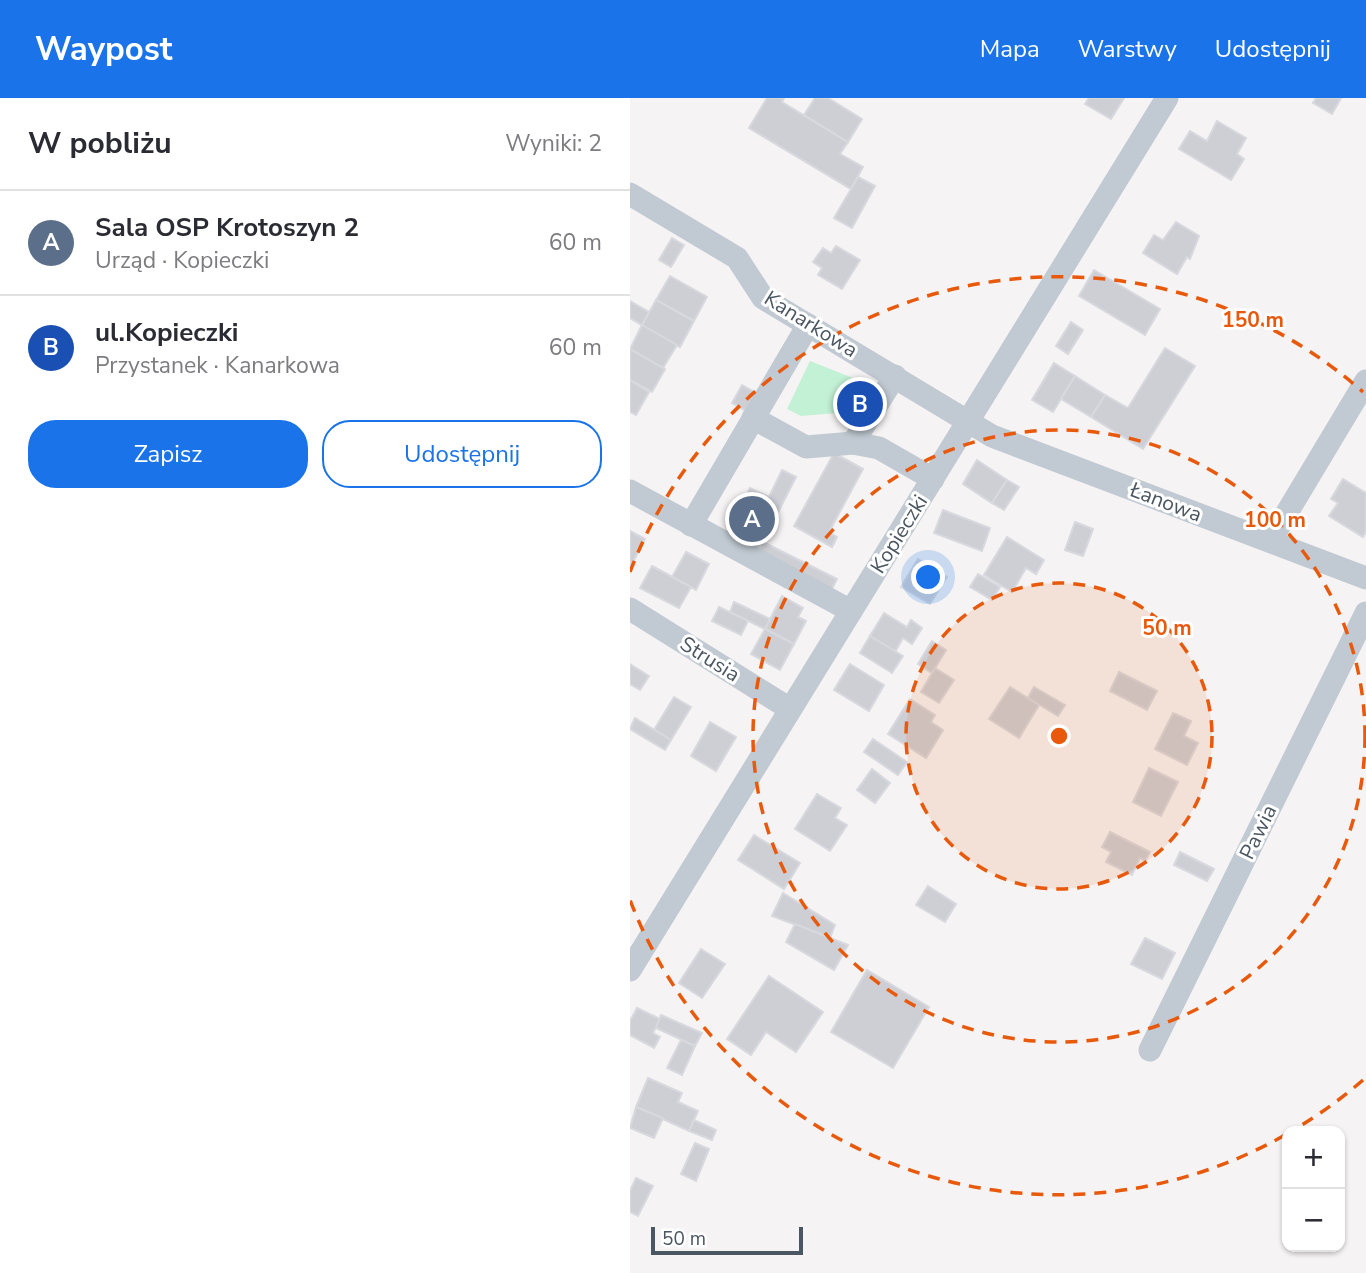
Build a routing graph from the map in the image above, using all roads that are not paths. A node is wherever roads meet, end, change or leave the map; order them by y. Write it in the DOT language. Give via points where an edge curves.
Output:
graph roads {
  1 [pos="1167,98"];
  2 [pos="630,194"];
  3 [pos="808,325"];
  4 [pos="895,376"];
  5 [pos="1366,381"];
  6 [pos="753,418"];
  7 [pos="968,422"];
  8 [pos="853,443"];
  9 [pos="933,479"];
  10 [pos="630,491"];
  11 [pos="691,525"];
  12 [pos="1270,541"];
  13 [pos="1366,578"];
  14 [pos="630,609"];
  15 [pos="851,611"];
  16 [pos="1366,613"];
  17 [pos="790,709"];
  18 [pos="630,970"];
  19 [pos="1150,1050"];
  1 -- 7 [label="street, Kopieczki"];
  2 -- 3 [label="street, Kanarkowa" via="737,258 763,298"];
  3 -- 4 [label="street, Kanarkowa"];
  3 -- 6 [label="street"];
  4 -- 7 [label="street, Kanarkowa"];
  4 -- 8 [label="street"];
  5 -- 12 [label="street"];
  6 -- 8 [label="street" via="806,447"];
  6 -- 11 [label="street"];
  7 -- 9 [label="street, Kopieczki"];
  7 -- 12 [label="street, Łanowa" via="992,436"];
  8 -- 9 [label="street" via="879,448"];
  9 -- 15 [label="street, Kopieczki"];
  10 -- 11 [label="street"];
  11 -- 15 [label="street"];
  12 -- 13 [label="street, Łanowa"];
  14 -- 17 [label="street, Strusia"];
  15 -- 17 [label="street, Kopieczki"];
  16 -- 19 [label="street, Pawia"];
  17 -- 18 [label="street, Kopieczki"];
}
